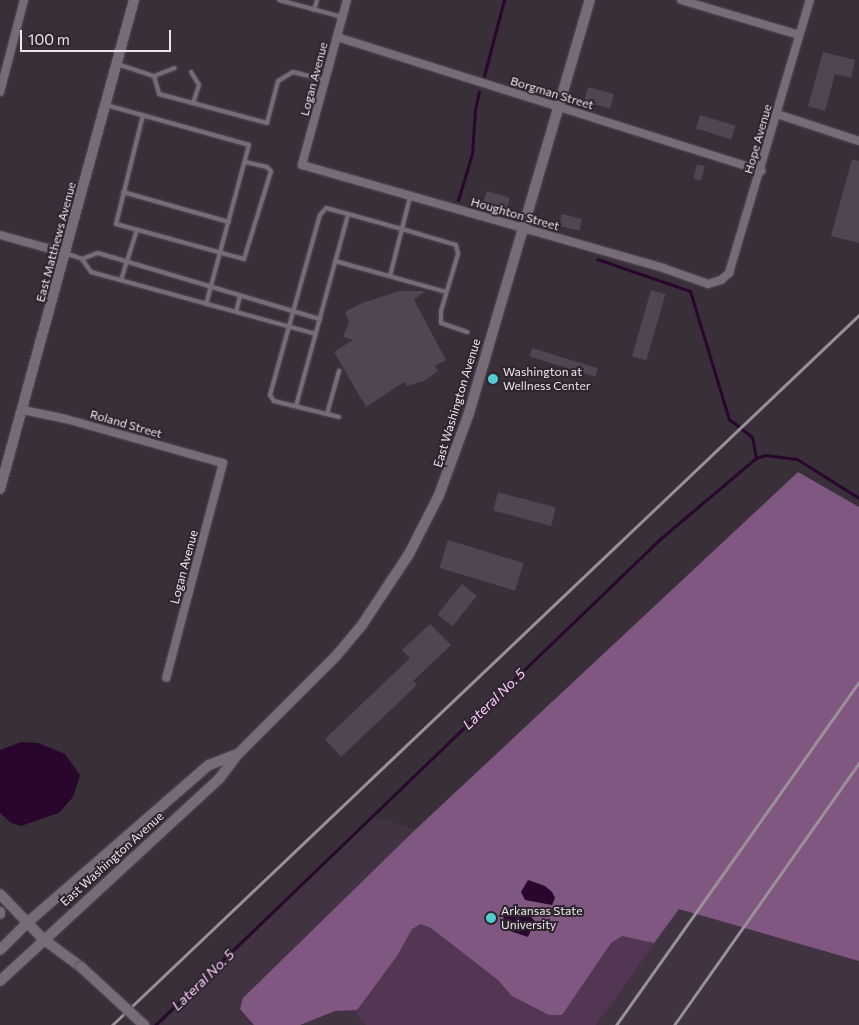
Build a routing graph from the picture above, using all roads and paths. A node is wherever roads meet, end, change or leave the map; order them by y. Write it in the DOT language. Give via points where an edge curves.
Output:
graph roads {
  1 [pos="24,0"];
  2 [pos="134,0"];
  3 [pos="279,0"];
  4 [pos="317,0"];
  5 [pos="347,0"];
  6 [pos="590,0"];
  7 [pos="681,0"];
  8 [pos="810,0"];
  9 [pos="314,10"];
  10 [pos="342,17"];
  11 [pos="799,35"];
  12 [pos="337,37"];
  13 [pos="117,64"];
  14 [pos="175,68"];
  15 [pos="191,72"];
  16 [pos="154,76"];
  17 [pos="325,80"];
  18 [pos="0,92"];
  19 [pos="193,103"];
  20 [pos="106,105"];
  21 [pos="560,108"];
  22 [pos="777,114"];
  23 [pos="143,115"];
  24 [pos="859,141"];
  25 [pos="246,162"];
  26 [pos="302,165"];
  27 [pos="761,171"];
  28 [pos="123,192"];
  29 [pos="410,196"];
  30 [pos="348,214"];
  31 [pos="229,222"];
  32 [pos="523,228"];
  33 [pos="136,230"];
  34 [pos="402,230"];
  35 [pos="0,235"];
  36 [pos="65,253"];
  37 [pos="220,254"];
  38 [pos="82,259"];
  39 [pos="335,261"];
  40 [pos="126,262"];
  41 [pos="390,276"];
  42 [pos="121,280"];
  43 [pos="721,280"];
  44 [pos="210,287"];
  45 [pos="446,292"];
  46 [pos="240,296"];
  47 [pos="206,304"];
  48 [pos="292,311"];
  49 [pos="236,312"];
  50 [pos="320,319"];
  51 [pos="288,326"];
  52 [pos="467,332"];
  53 [pos="316,334"];
  54 [pos="339,370"];
  55 [pos="296,406"];
  56 [pos="23,410"];
  57 [pos="327,414"];
  58 [pos="339,417"];
  59 [pos="223,463"];
  60 [pos="0,489"];
  61 [pos="166,678"];
  62 [pos="238,754"];
  63 [pos="0,894"];
  64 [pos="27,923"];
  65 [pos="43,939"];
  66 [pos="0,950"];
  67 [pos="0,981"];
  68 [pos="144,1025"];
  1 -- 18 [label="street"];
  2 -- 13 [label="street, East Matthews Avenue"];
  3 -- 9 [label="lane"];
  4 -- 9 [label="lane"];
  5 -- 10 [label="street, Logan Avenue"];
  6 -- 21 [label="street, East Washington Avenue"];
  7 -- 11 [label="street"];
  8 -- 11 [label="street, Hope Avenue"];
  9 -- 10 [label="lane"];
  10 -- 12 [label="street, Logan Avenue"];
  11 -- 22 [label="street, Hope Avenue"];
  12 -- 17 [label="street, Logan Avenue"];
  12 -- 21 [label="street, Borgman Street"];
  13 -- 16 [label="lane"];
  13 -- 20 [label="street, East Matthews Avenue"];
  14 -- 16 [label="lane"];
  15 -- 19 [label="lane" via="199,85"];
  16 -- 19 [label="lane" via="159,94"];
  17 -- 19 [label="lane" via="293,72 278,81 267,123"];
  17 -- 26 [label="street, Logan Avenue"];
  20 -- 23 [label="lane"];
  20 -- 36 [label="street, East Matthews Avenue"];
  21 -- 27 [label="street, Borgman Street"];
  21 -- 32 [label="street, East Washington Avenue"];
  22 -- 24 [label="street"];
  22 -- 27 [label="street, Hope Avenue"];
  23 -- 25 [label="lane" via="246,144 250,147"];
  23 -- 28 [label="lane"];
  25 -- 31 [label="lane"];
  25 -- 37 [label="lane" via="267,167 270,171 247,257 239,259"];
  26 -- 29 [label="street, Houghton Street"];
  27 -- 43 [label="street, Hope Avenue" via="729,273"];
  28 -- 31 [label="lane"];
  28 -- 33 [label="lane" via="115,221"];
  29 -- 32 [label="street, Houghton Street"];
  29 -- 34 [label="lane"];
  30 -- 34 [label="lane"];
  30 -- 39 [label="lane"];
  30 -- 48 [label="lane" via="330,208 322,210"];
  31 -- 37 [label="lane"];
  32 -- 43 [label="street, Houghton Street" via="663,268 700,282 712,284"];
  32 -- 62 [label="street, East Washington Avenue" via="469,413 439,495 423,528 390,585 347,644"];
  33 -- 37 [label="lane"];
  33 -- 40 [label="lane"];
  34 -- 41 [label="lane"];
  34 -- 45 [label="lane" via="456,245 458,254"];
  35 -- 36 [label="street"];
  36 -- 38 [label="lane"];
  36 -- 56 [label="street, East Matthews Avenue"];
  37 -- 44 [label="lane"];
  38 -- 40 [label="lane" via="98,253"];
  38 -- 42 [label="lane" via="91,272"];
  39 -- 41 [label="lane"];
  39 -- 50 [label="lane"];
  40 -- 42 [label="lane"];
  40 -- 44 [label="lane"];
  41 -- 45 [label="lane"];
  42 -- 47 [label="lane"];
  44 -- 46 [label="lane"];
  44 -- 47 [label="lane"];
  45 -- 52 [label="lane" via="441,323"];
  46 -- 48 [label="lane"];
  46 -- 49 [label="lane"];
  47 -- 49 [label="lane"];
  48 -- 50 [label="lane"];
  48 -- 51 [label="lane"];
  49 -- 51 [label="lane"];
  50 -- 53 [label="lane"];
  51 -- 53 [label="lane"];
  51 -- 55 [label="lane" via="270,395 274,401"];
  53 -- 55 [label="lane"];
  54 -- 57 [label="lane"];
  55 -- 57 [label="lane"];
  56 -- 59 [label="street, Roland Street"];
  56 -- 60 [label="street, East Matthews Avenue"];
  57 -- 58 [label="lane"];
  59 -- 61 [label="street, Logan Avenue"];
  62 -- 64 [label="street, East Washington Avenue" via="209,765"];
  62 -- 65 [label="street, East Washington Avenue" via="219,779"];
  63 -- 64 [label="street"];
  64 -- 65 [label="street"];
  64 -- 66 [label="street, East Washington Avenue"];
  65 -- 67 [label="street, East Washington Avenue"];
  65 -- 68 [label="street, bridge" via="81,967"];
}
